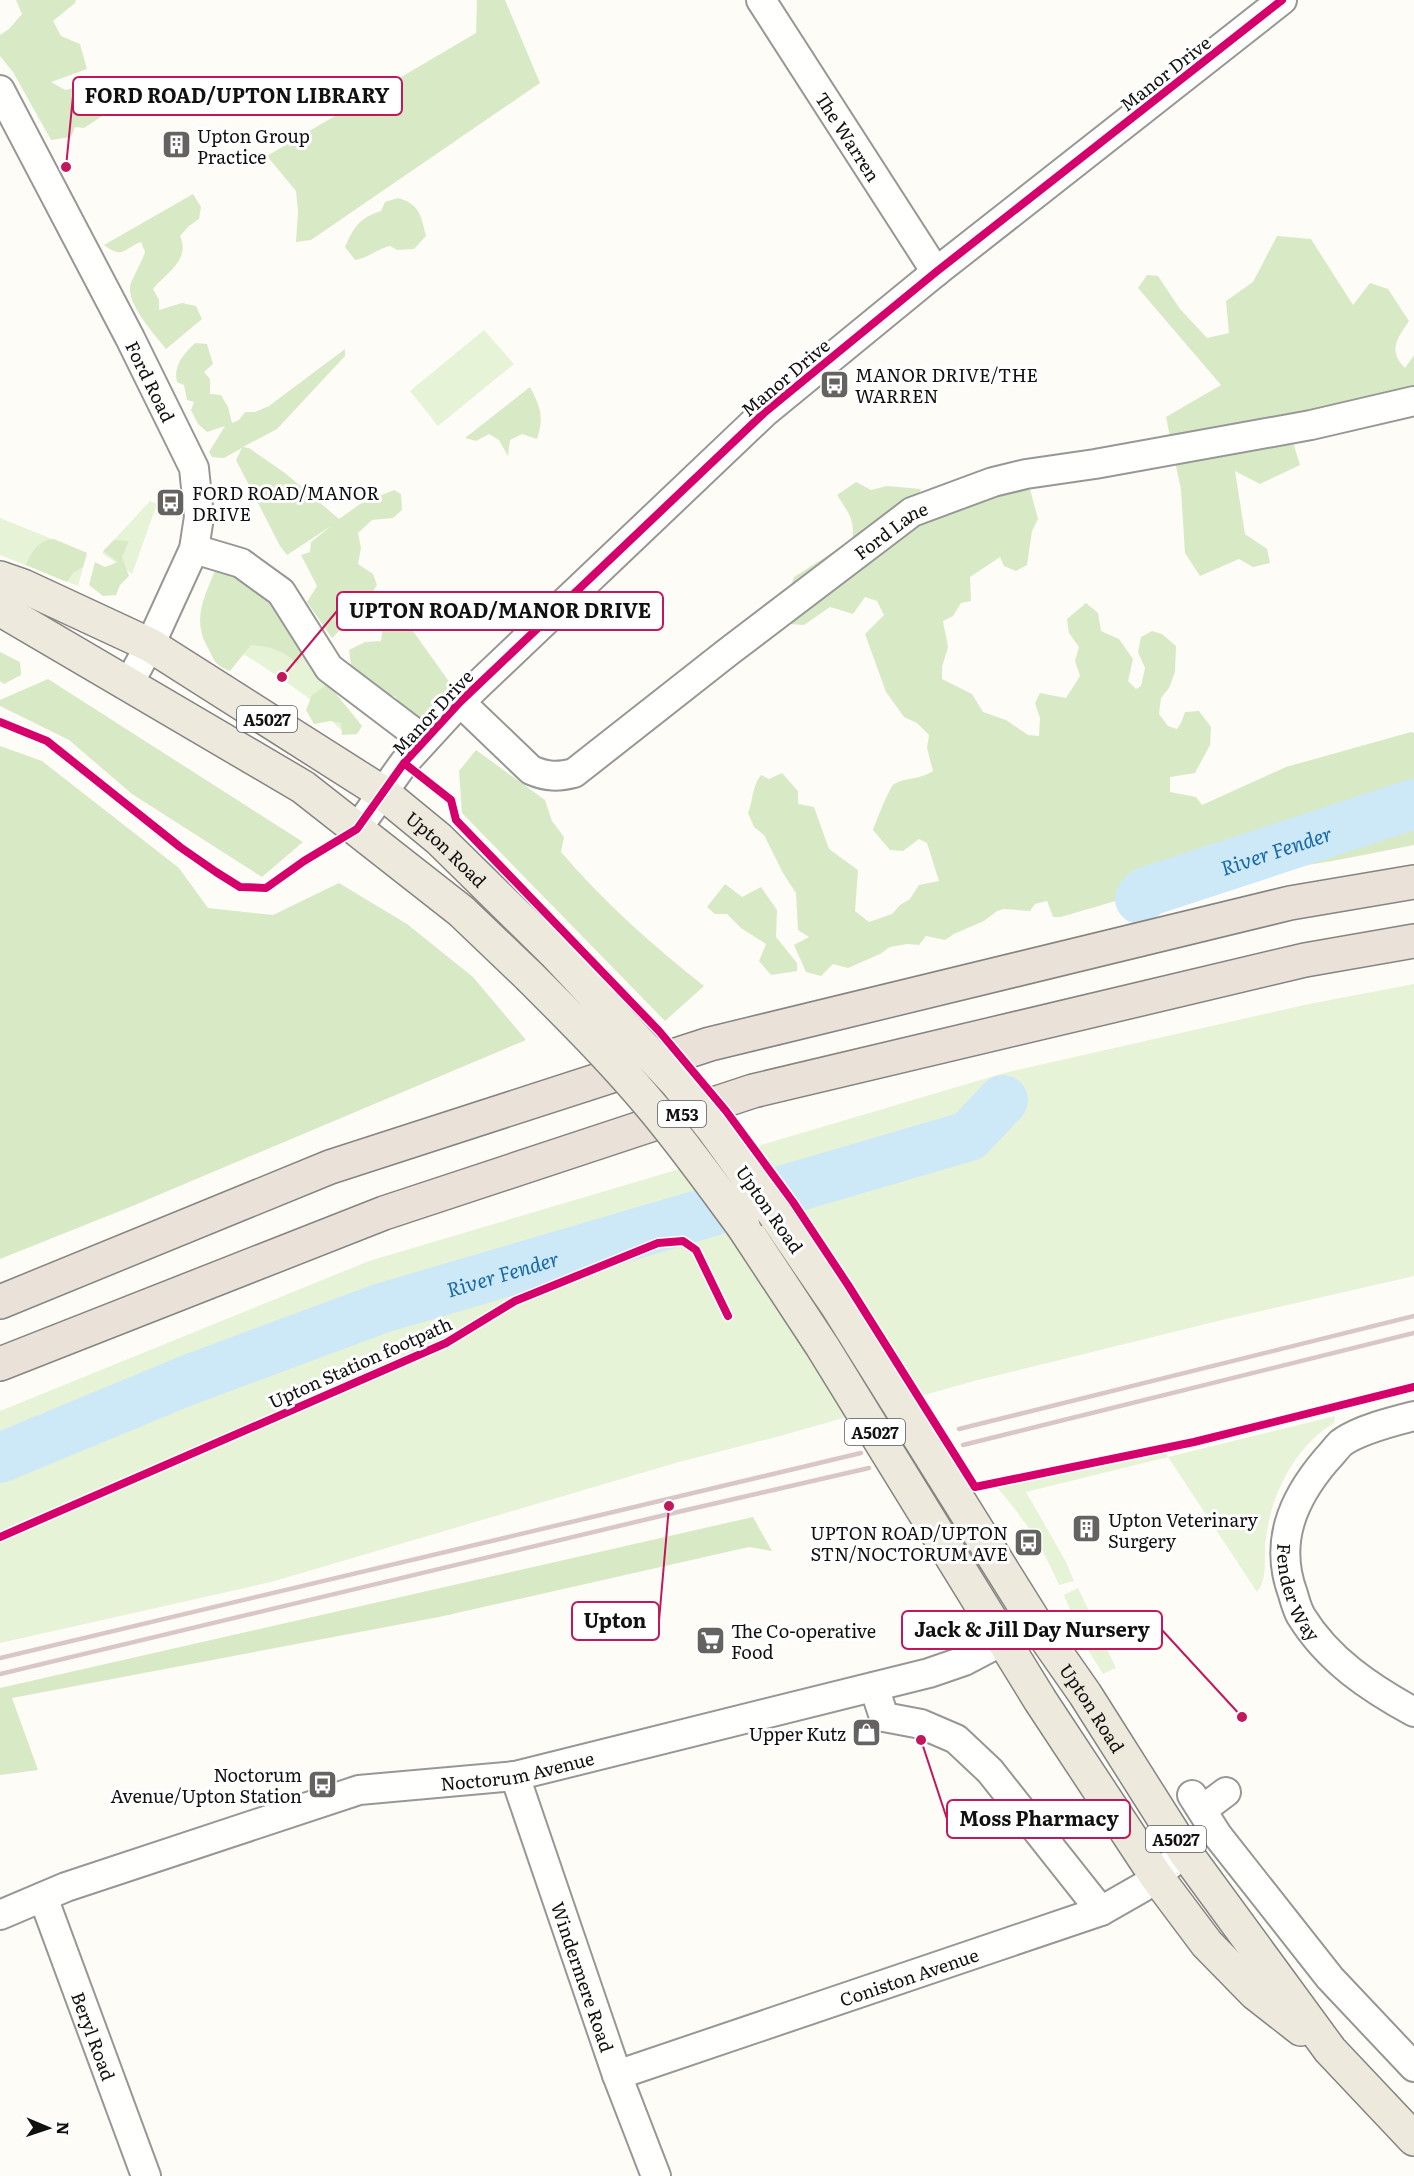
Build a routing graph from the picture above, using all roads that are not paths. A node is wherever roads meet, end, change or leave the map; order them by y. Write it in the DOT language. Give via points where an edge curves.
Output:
graph roads {
  1 [pos="762,0"];
  2 [pos="1282,0"];
  3 [pos="0,90"];
  4 [pos="936,272"];
  5 [pos="1414,401"];
  6 [pos="194,549"];
  7 [pos="0,578"];
  8 [pos="0,609"];
  9 [pos="150,645"];
  10 [pos="129,683"];
  11 [pos="460,702"];
  12 [pos="424,740"];
  13 [pos="383,793"];
  14 [pos="357,829"];
  15 [pos="1414,882"];
  16 [pos="1414,941"];
  17 [pos="0,1302"];
  18 [pos="0,1364"];
  19 [pos="1414,1416"];
  20 [pos="1034,1621"];
  21 [pos="1004,1640"];
  22 [pos="874,1687"];
  23 [pos="1414,1712"];
  24 [pos="515,1776"];
  25 [pos="1226,1792"];
  26 [pos="1185,1852"];
  27 [pos="1156,1876"];
  28 [pos="43,1897"];
  29 [pos="1101,1911"];
  30 [pos="0,1915"];
  31 [pos="1330,2050"];
  32 [pos="1414,2067"];
  33 [pos="617,2075"];
  34 [pos="1414,2139"];
  35 [pos="146,2176"];
  36 [pos="656,2176"];
  1 -- 4 [label="street, The Warren"];
  2 -- 4 [label="street, Manor Drive"];
  3 -- 6 [label="street, Ford Road" via="194,468 199,517"];
  4 -- 11 [label="street, Manor Drive" via="764,413"];
  5 -- 11 [label="street, Ford Lane" via="1311,425 1026,474 993,482 912,513 574,773 545,776 531,770"];
  6 -- 9 [label="street, Ford Road"];
  6 -- 12 [label="street" via="241,563 281,592 329,668"];
  7 -- 9 [label="main road, Upton Road / A5027"];
  8 -- 10 [label="main road, Upton Road / A5027"];
  9 -- 10 [label="street, Ford Road"];
  9 -- 13 [label="main road, Upton Road / A5027"];
  10 -- 14 [label="main road, Upton Road / A5027" via="303,787"];
  11 -- 12 [label="street, Manor Drive"];
  12 -- 13 [label="street, Manor Drive"];
  13 -- 14 [label="street, Manor Drive"];
  13 -- 20 [label="main road, Upton Road / A5027, bridge" via="439,838 555,953 677,1083 714,1130 838,1306"];
  14 -- 21 [label="main road, Upton Road / A5027, bridge" via="461,911 529,976 598,1046 693,1158 822,1346"];
  15 -- 17 [label="highway" via="1290,903 710,1044 330,1167"];
  16 -- 18 [label="highway, M53" via="1305,960 753,1091 384,1212"];
  19 -- 23 [label="street, Fender Way" via="1382,1424 1342,1443 1314,1475 1295,1506 1284,1542 1286,1576 1300,1614 1331,1655 1376,1692"];
  20 -- 21 [label="street, Noctorum Avenue"];
  20 -- 26 [label="main road, Upton Road / A5027"];
  21 -- 22 [label="street, Noctorum Avenue" via="964,1661"];
  21 -- 27 [label="main road, Upton Road / A5027"];
  22 -- 24 [label="street, Noctorum Avenue"];
  22 -- 29 [label="street" via="884,1717 921,1724 956,1739 990,1771"];
  24 -- 28 [label="street, Noctorum Avenue" via="359,1790"];
  24 -- 33 [label="street, Windermere Road"];
  25 -- 32 [label="street" via="1197,1803 1218,1836 1330,1978"];
  26 -- 27 [label="street, Coniston Avenue"];
  26 -- 31 [label="main road, Upton Road / A5027"];
  27 -- 29 [label="street, Coniston Avenue"];
  27 -- 31 [label="main road, Upton Road / A5027" via="1207,1944 1255,1993"];
  28 -- 30 [label="street, Noctorum Avenue"];
  28 -- 35 [label="street, Beryl Road"];
  29 -- 33 [label="street, Coniston Avenue"];
  31 -- 34 [label="main road, Upton Road / A5027"];
  33 -- 36 [label="street, Windermere Road"];
}
